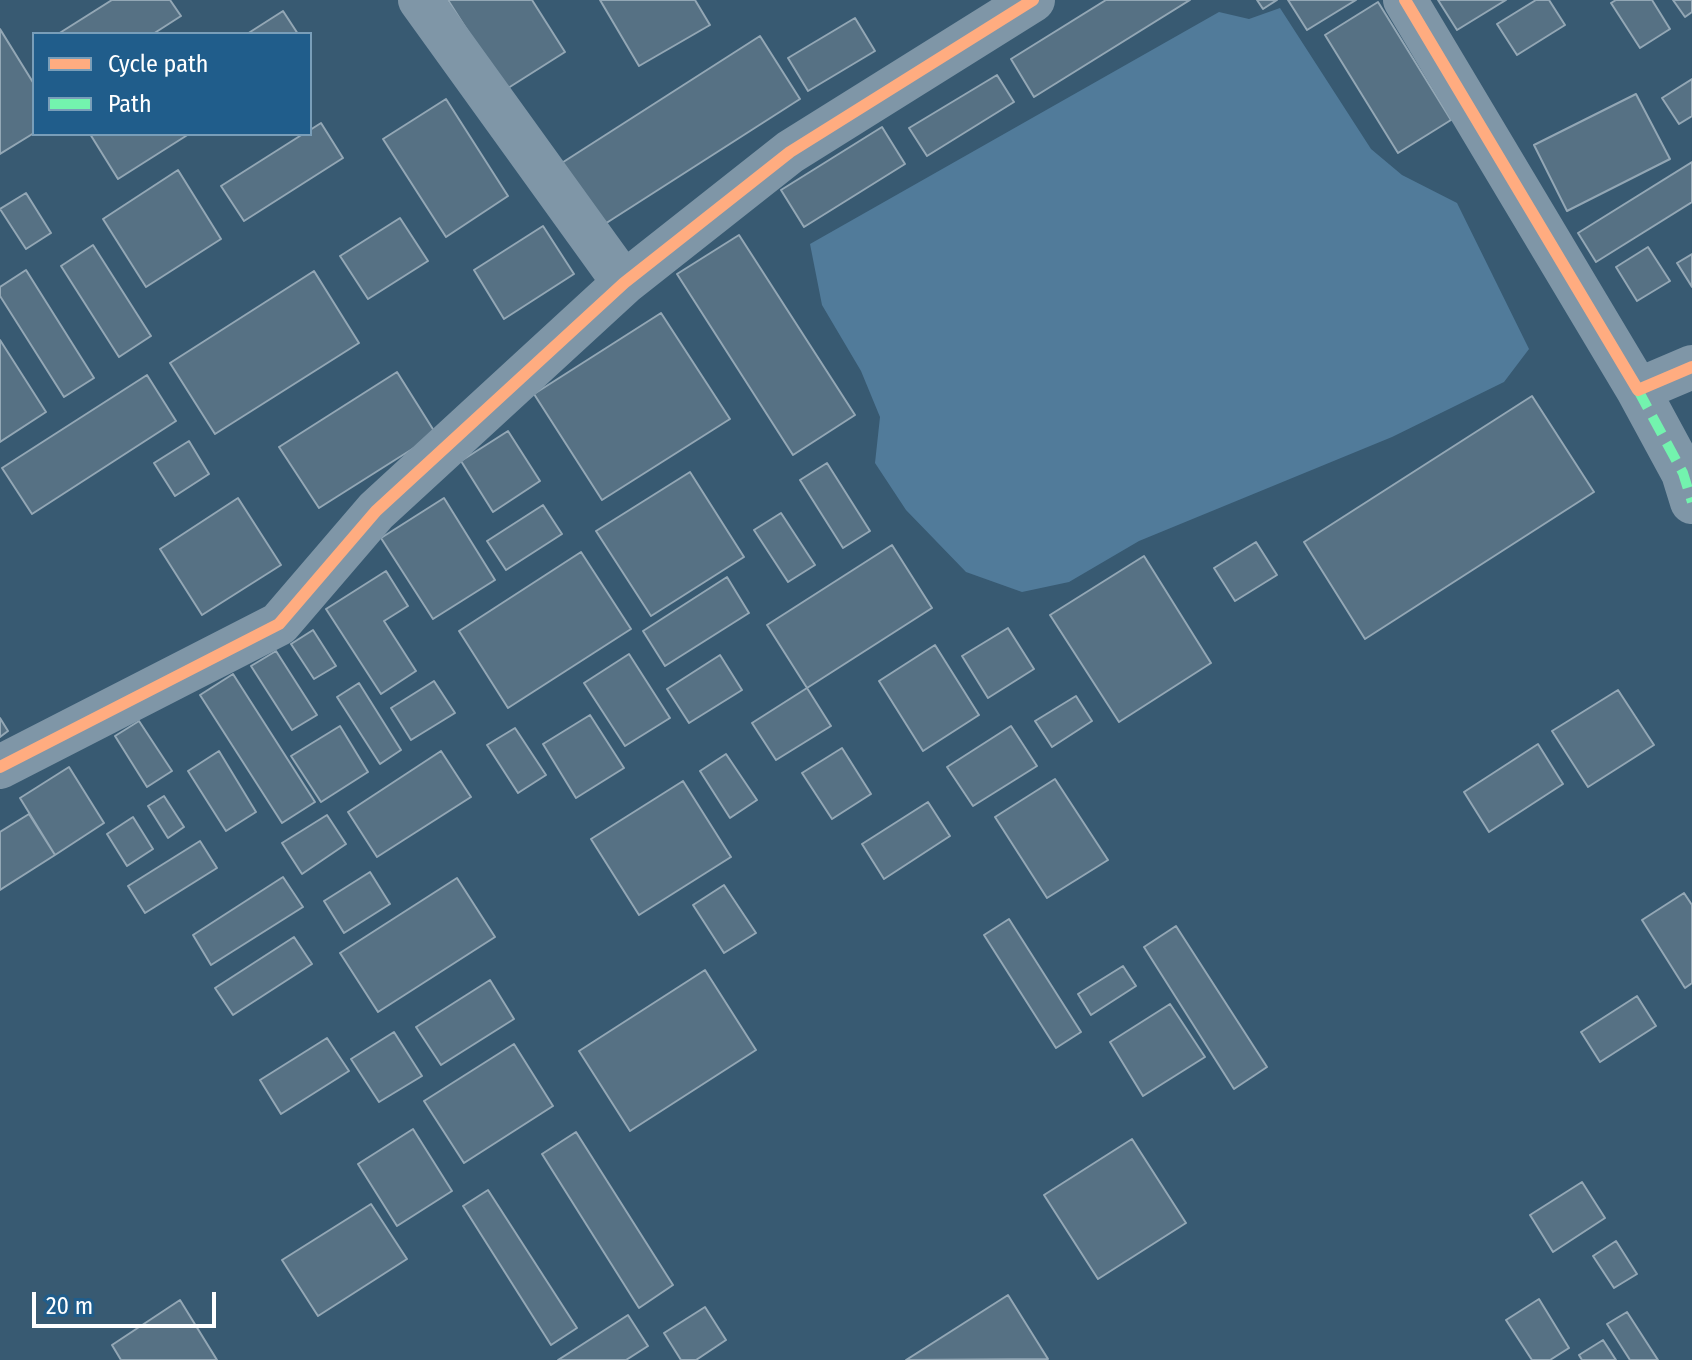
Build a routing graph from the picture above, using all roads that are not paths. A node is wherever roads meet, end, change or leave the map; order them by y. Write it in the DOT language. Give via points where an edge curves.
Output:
graph roads {
  1 [pos="420,0"];
  2 [pos="1033,0"];
  3 [pos="1405,0"];
  4 [pos="624,283"];
  5 [pos="1692,367"];
  6 [pos="1638,390"];
  7 [pos="1692,502"];
  8 [pos="0,767"];
  1 -- 4 [label="street"];
  2 -- 4 [label="street" via="790,152"];
  3 -- 6 [label="street"];
  4 -- 8 [label="street" via="376,511 279,624"];
  5 -- 6 [label="street"];
  6 -- 7 [label="street" via="1683,473"];
}
